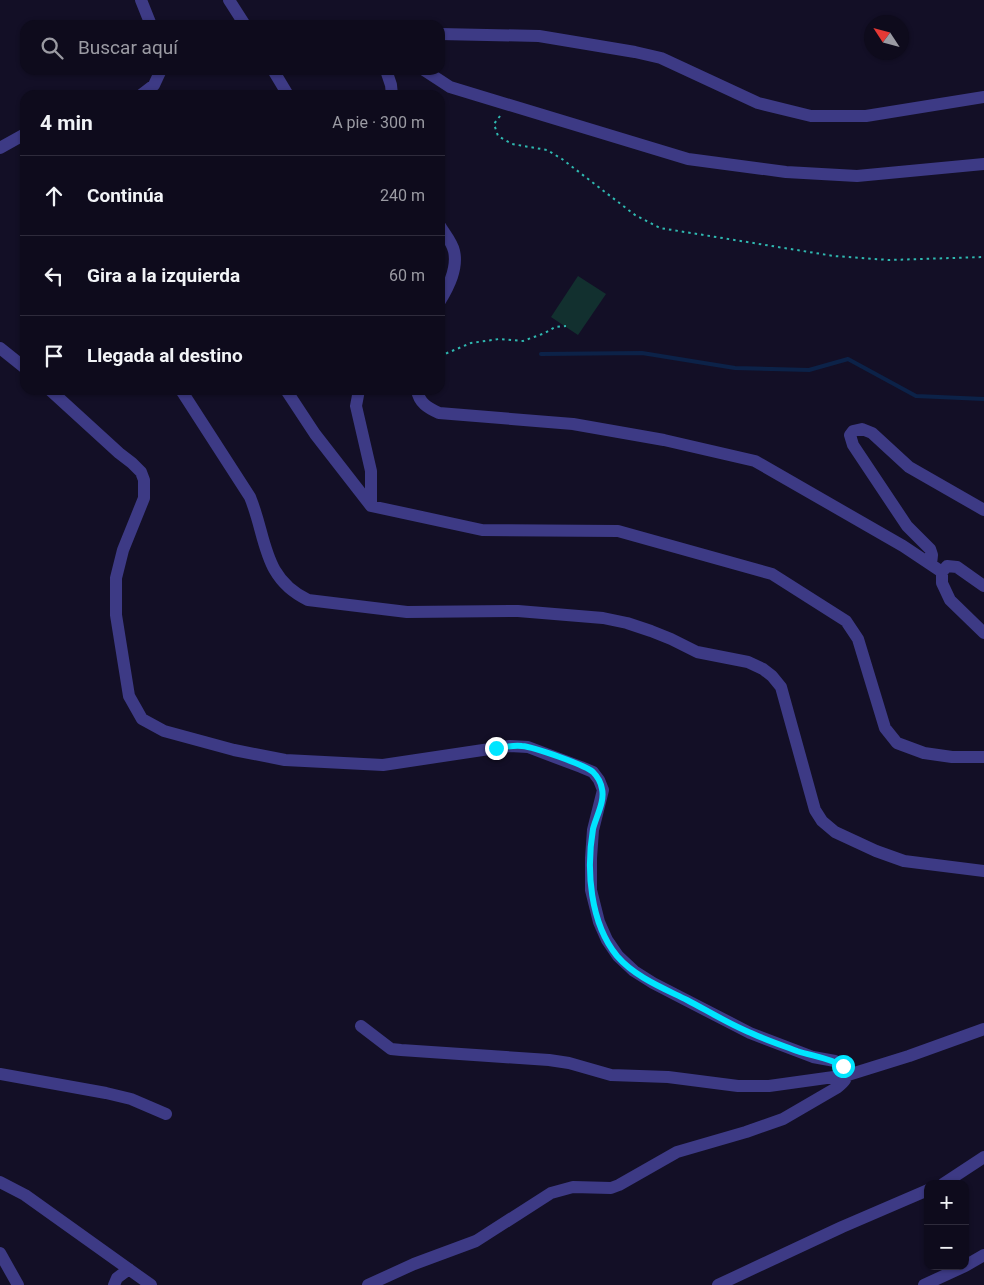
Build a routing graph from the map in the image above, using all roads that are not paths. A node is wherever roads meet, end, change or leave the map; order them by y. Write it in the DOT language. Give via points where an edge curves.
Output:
graph roads {
  1 [pos="141,0"];
  2 [pos="229,0"];
  3 [pos="149,20"];
  4 [pos="242,20"];
  5 [pos="445,34"];
  6 [pos="159,75"];
  7 [pos="275,75"];
  8 [pos="388,75"];
  9 [pos="432,75"];
  10 [pos="148,90"];
  11 [pos="285,90"];
  12 [pos="392,90"];
  13 [pos="984,97"];
  14 [pos="20,137"];
  15 [pos="0,148"];
  16 [pos="984,164"];
  17 [pos="445,235"];
  18 [pos="445,292"];
  19 [pos="0,348"];
  20 [pos="20,364"];
  21 [pos="55,395"];
  22 [pos="184,395"];
  23 [pos="289,395"];
  24 [pos="357,395"];
  25 [pos="418,395"];
  26 [pos="371,506"];
  27 [pos="984,510"];
  28 [pos="930,564"];
  29 [pos="942,572"];
  30 [pos="984,586"];
  31 [pos="984,633"];
  32 [pos="984,757"];
  33 [pos="984,870"];
  34 [pos="361,1026"];
  35 [pos="984,1028"];
  36 [pos="0,1074"];
  37 [pos="848,1075"];
  38 [pos="166,1114"];
  39 [pos="984,1158"];
  40 [pos="949,1180"];
  41 [pos="0,1182"];
  42 [pos="924,1192"];
  43 [pos="0,1253"];
  44 [pos="984,1255"];
  45 [pos="969,1264"];
  46 [pos="129,1269"];
  47 [pos="956,1270"];
  48 [pos="18,1285"];
  49 [pos="114,1285"];
  50 [pos="151,1285"];
  51 [pos="368,1285"];
  52 [pos="718,1285"];
  53 [pos="924,1285"];
  1 -- 3 [label="street"];
  2 -- 4 [label="street"];
  5 -- 13 [label="street" via="539,36 635,52 661,58 758,103 811,116 866,116"];
  6 -- 10 [label="street"];
  7 -- 11 [label="street"];
  8 -- 12 [label="street"];
  9 -- 16 [label="street" via="450,87 688,159 786,172 857,176"];
  14 -- 15 [label="street"];
  17 -- 18 [label="street" via="454,250 454,266"];
  19 -- 20 [label="street"];
  21 -- 37 [label="street" via="132,463 144,480 144,498 123,550 116,578 116,615 130,696 142,719 164,731 285,760 383,765 522,746 592,772 603,790 593,830 591,890 599,922 618,956 653,983 750,1033 813,1057 835,1061 847,1070"];
  22 -- 33 [label="street" via="250,497 277,575 298,595 308,600 406,612 518,611 602,618 671,638 697,652 748,662 763,669 781,687 815,810 822,821 853,841 904,862"];
  23 -- 26 [label="street"];
  24 -- 26 [label="street" via="356,406 371,470"];
  25 -- 28 [label="street" via="426,407 439,413 573,424 664,440 754,461"];
  26 -- 32 [label="street" via="482,530 618,531 772,574 846,621 858,639 885,728 897,743 924,753"];
  27 -- 28 [label="street" via="909,467 872,433 853,431 850,435 853,445 907,526 930,549"];
  28 -- 29 [label="street"];
  29 -- 30 [label="street" via="947,566 957,567"];
  29 -- 31 [label="street" via="942,583 950,600"];
  34 -- 37 [label="street" via="391,1049 549,1060 611,1075 769,1086"];
  35 -- 37 [label="street"];
  36 -- 38 [label="street" via="132,1099"];
  37 -- 51 [label="street" via="838,1087 783,1119 677,1152 611,1188 573,1187 551,1193 481,1239"];
  39 -- 40 [label="street"];
  41 -- 46 [label="street" via="25,1194"];
  42 -- 52 [label="street"];
  43 -- 48 [label="street"];
  44 -- 45 [label="street"];
  46 -- 49 [label="street" via="117,1278"];
  46 -- 50 [label="street"];
  47 -- 53 [label="street"];
}
